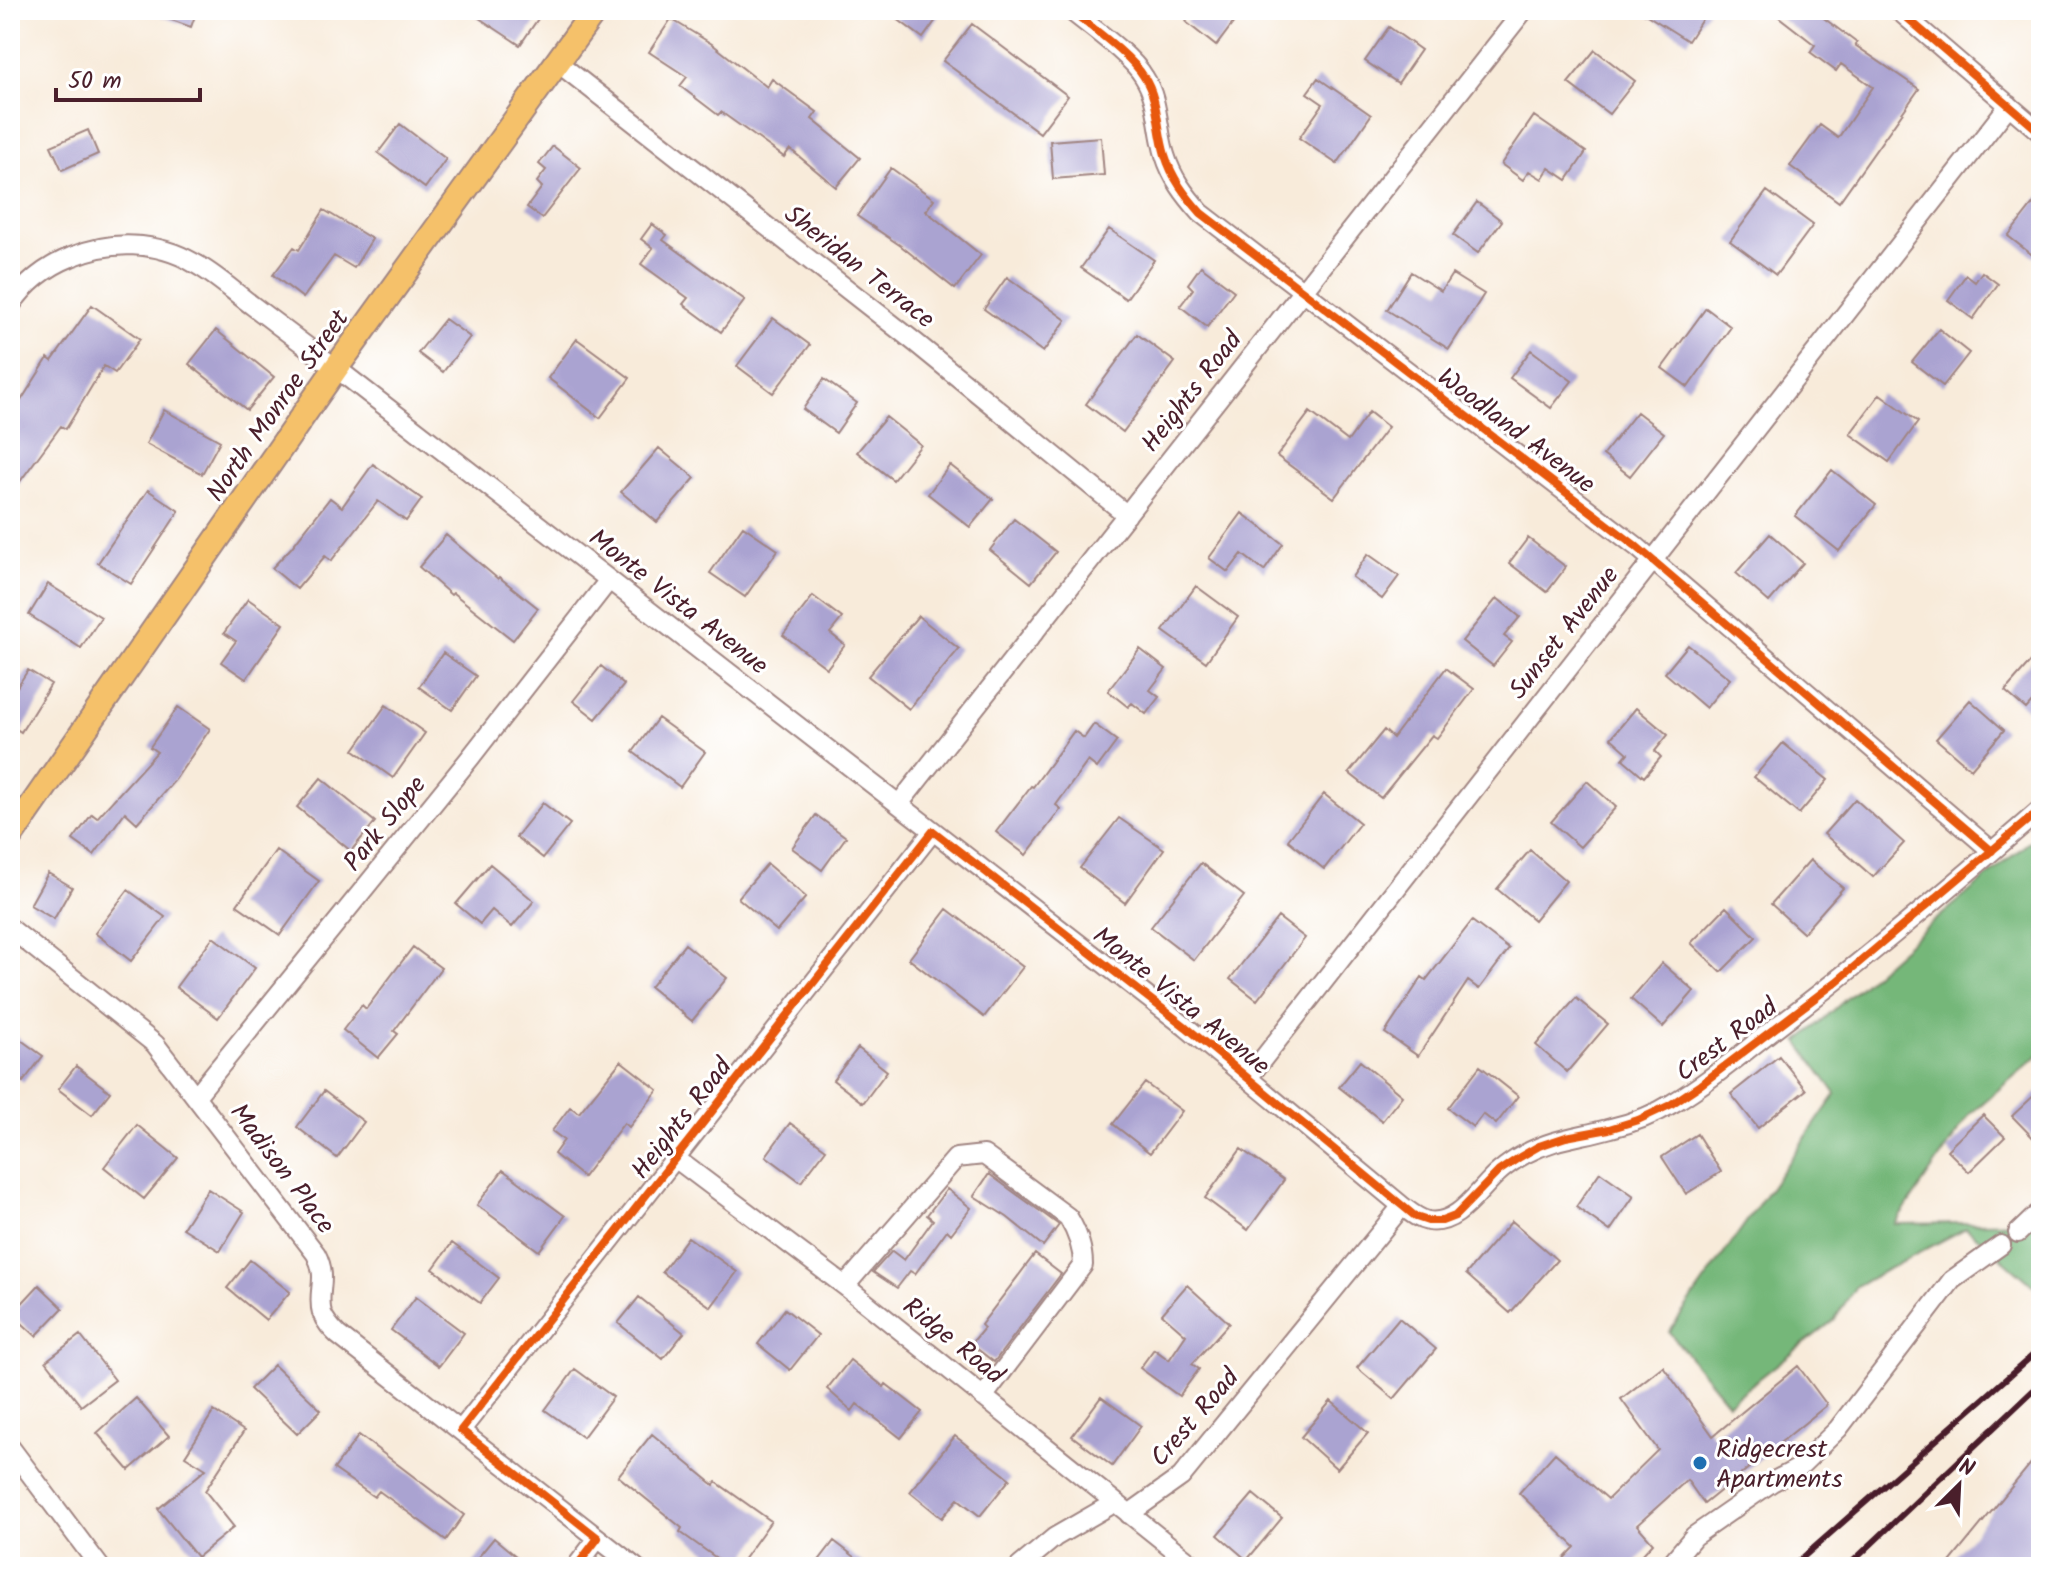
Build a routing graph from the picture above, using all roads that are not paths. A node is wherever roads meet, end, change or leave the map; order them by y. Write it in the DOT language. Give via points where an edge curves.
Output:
graph roads {
  1 [pos="595,10"];
  2 [pos="1070,10"];
  3 [pos="1524,10"];
  4 [pos="1898,10"];
  5 [pos="557,62"];
  6 [pos="2009,105"];
  7 [pos="2041,133"];
  8 [pos="1302,291"];
  9 [pos="10,306"];
  10 [pos="336,368"];
  11 [pos="1127,515"];
  12 [pos="1653,559"];
  13 [pos="609,580"];
  14 [pos="899,804"];
  15 [pos="2041,809"];
  16 [pos="933,831"];
  17 [pos="10,837"];
  18 [pos="1992,851"];
  19 [pos="10,928"];
  20 [pos="1248,1078"];
  21 [pos="196,1096"];
  22 [pos="675,1158"];
  23 [pos="1402,1206"];
  24 [pos="2041,1211"];
  25 [pos="2018,1233"];
  26 [pos="2001,1245"];
  27 [pos="845,1286"];
  28 [pos="983,1397"];
  29 [pos="461,1430"];
  30 [pos="10,1447"];
  31 [pos="1122,1508"];
  32 [pos="598,1538"];
  33 [pos="100,1567"];
  34 [pos="576,1567"];
  35 [pos="635,1567"];
  36 [pos="1019,1567"];
  37 [pos="1196,1567"];
  38 [pos="1668,1567"];
  1 -- 5 [label="main road, North Monroe Street"];
  2 -- 8 [label="street, Woodland Avenue" via="1144,76 1164,153 1183,193"];
  3 -- 8 [label="street, Heights Road"];
  4 -- 6 [label="street"];
  5 -- 10 [label="main road, North Monroe Street"];
  5 -- 11 [label="street, Sheridan Terrace"];
  6 -- 7 [label="street"];
  6 -- 12 [label="street, Sunset Avenue"];
  8 -- 11 [label="street, Heights Road"];
  8 -- 12 [label="street, Woodland Avenue"];
  9 -- 10 [label="street, Monte Vista Avenue" via="35,278 85,251 136,245 163,250 197,264"];
  10 -- 13 [label="street, Monte Vista Avenue"];
  10 -- 17 [label="main road, North Monroe Street"];
  11 -- 14 [label="street, Heights Road"];
  12 -- 18 [label="street, Woodland Avenue"];
  12 -- 20 [label="street, Sunset Avenue"];
  13 -- 14 [label="street, Monte Vista Avenue"];
  13 -- 21 [label="street, Park Slope"];
  14 -- 16 [label="street, Monte Vista Avenue"];
  15 -- 18 [label="street, Crest Road"];
  16 -- 20 [label="street, Monte Vista Avenue"];
  16 -- 22 [label="street, Heights Road"];
  18 -- 23 [label="street, Crest Road" via="1836,982 1670,1105 1638,1120 1539,1146 1499,1171 1455,1216 1442,1221 1416,1217"];
  19 -- 21 [label="street, Madison Place" via="155,1044"];
  20 -- 23 [label="street, Monte Vista Avenue"];
  21 -- 29 [label="street, Madison Place" via="316,1254 323,1272 321,1309 329,1326"];
  22 -- 27 [label="street, Ridge Road"];
  22 -- 29 [label="street, Heights Road"];
  23 -- 31 [label="street, Crest Road" via="1181,1477"];
  24 -- 25 [label="street"];
  26 -- 38 [label="street" via="1952,1280 1857,1406 1797,1469 1694,1536"];
  27 -- 28 [label="street, Ridge Road"];
  27 -- 28 [label="street" via="956,1158 984,1155 1068,1217 1083,1265"];
  28 -- 31 [label="street, Ridge Road"];
  29 -- 32 [label="street, Madison Place"];
  30 -- 33 [label="street"];
  31 -- 36 [label="street, Crest Road" via="1055,1537"];
  31 -- 37 [label="street, Ridge Road"];
  32 -- 34 [label="street"];
  32 -- 35 [label="street, Madison Place"];
}
